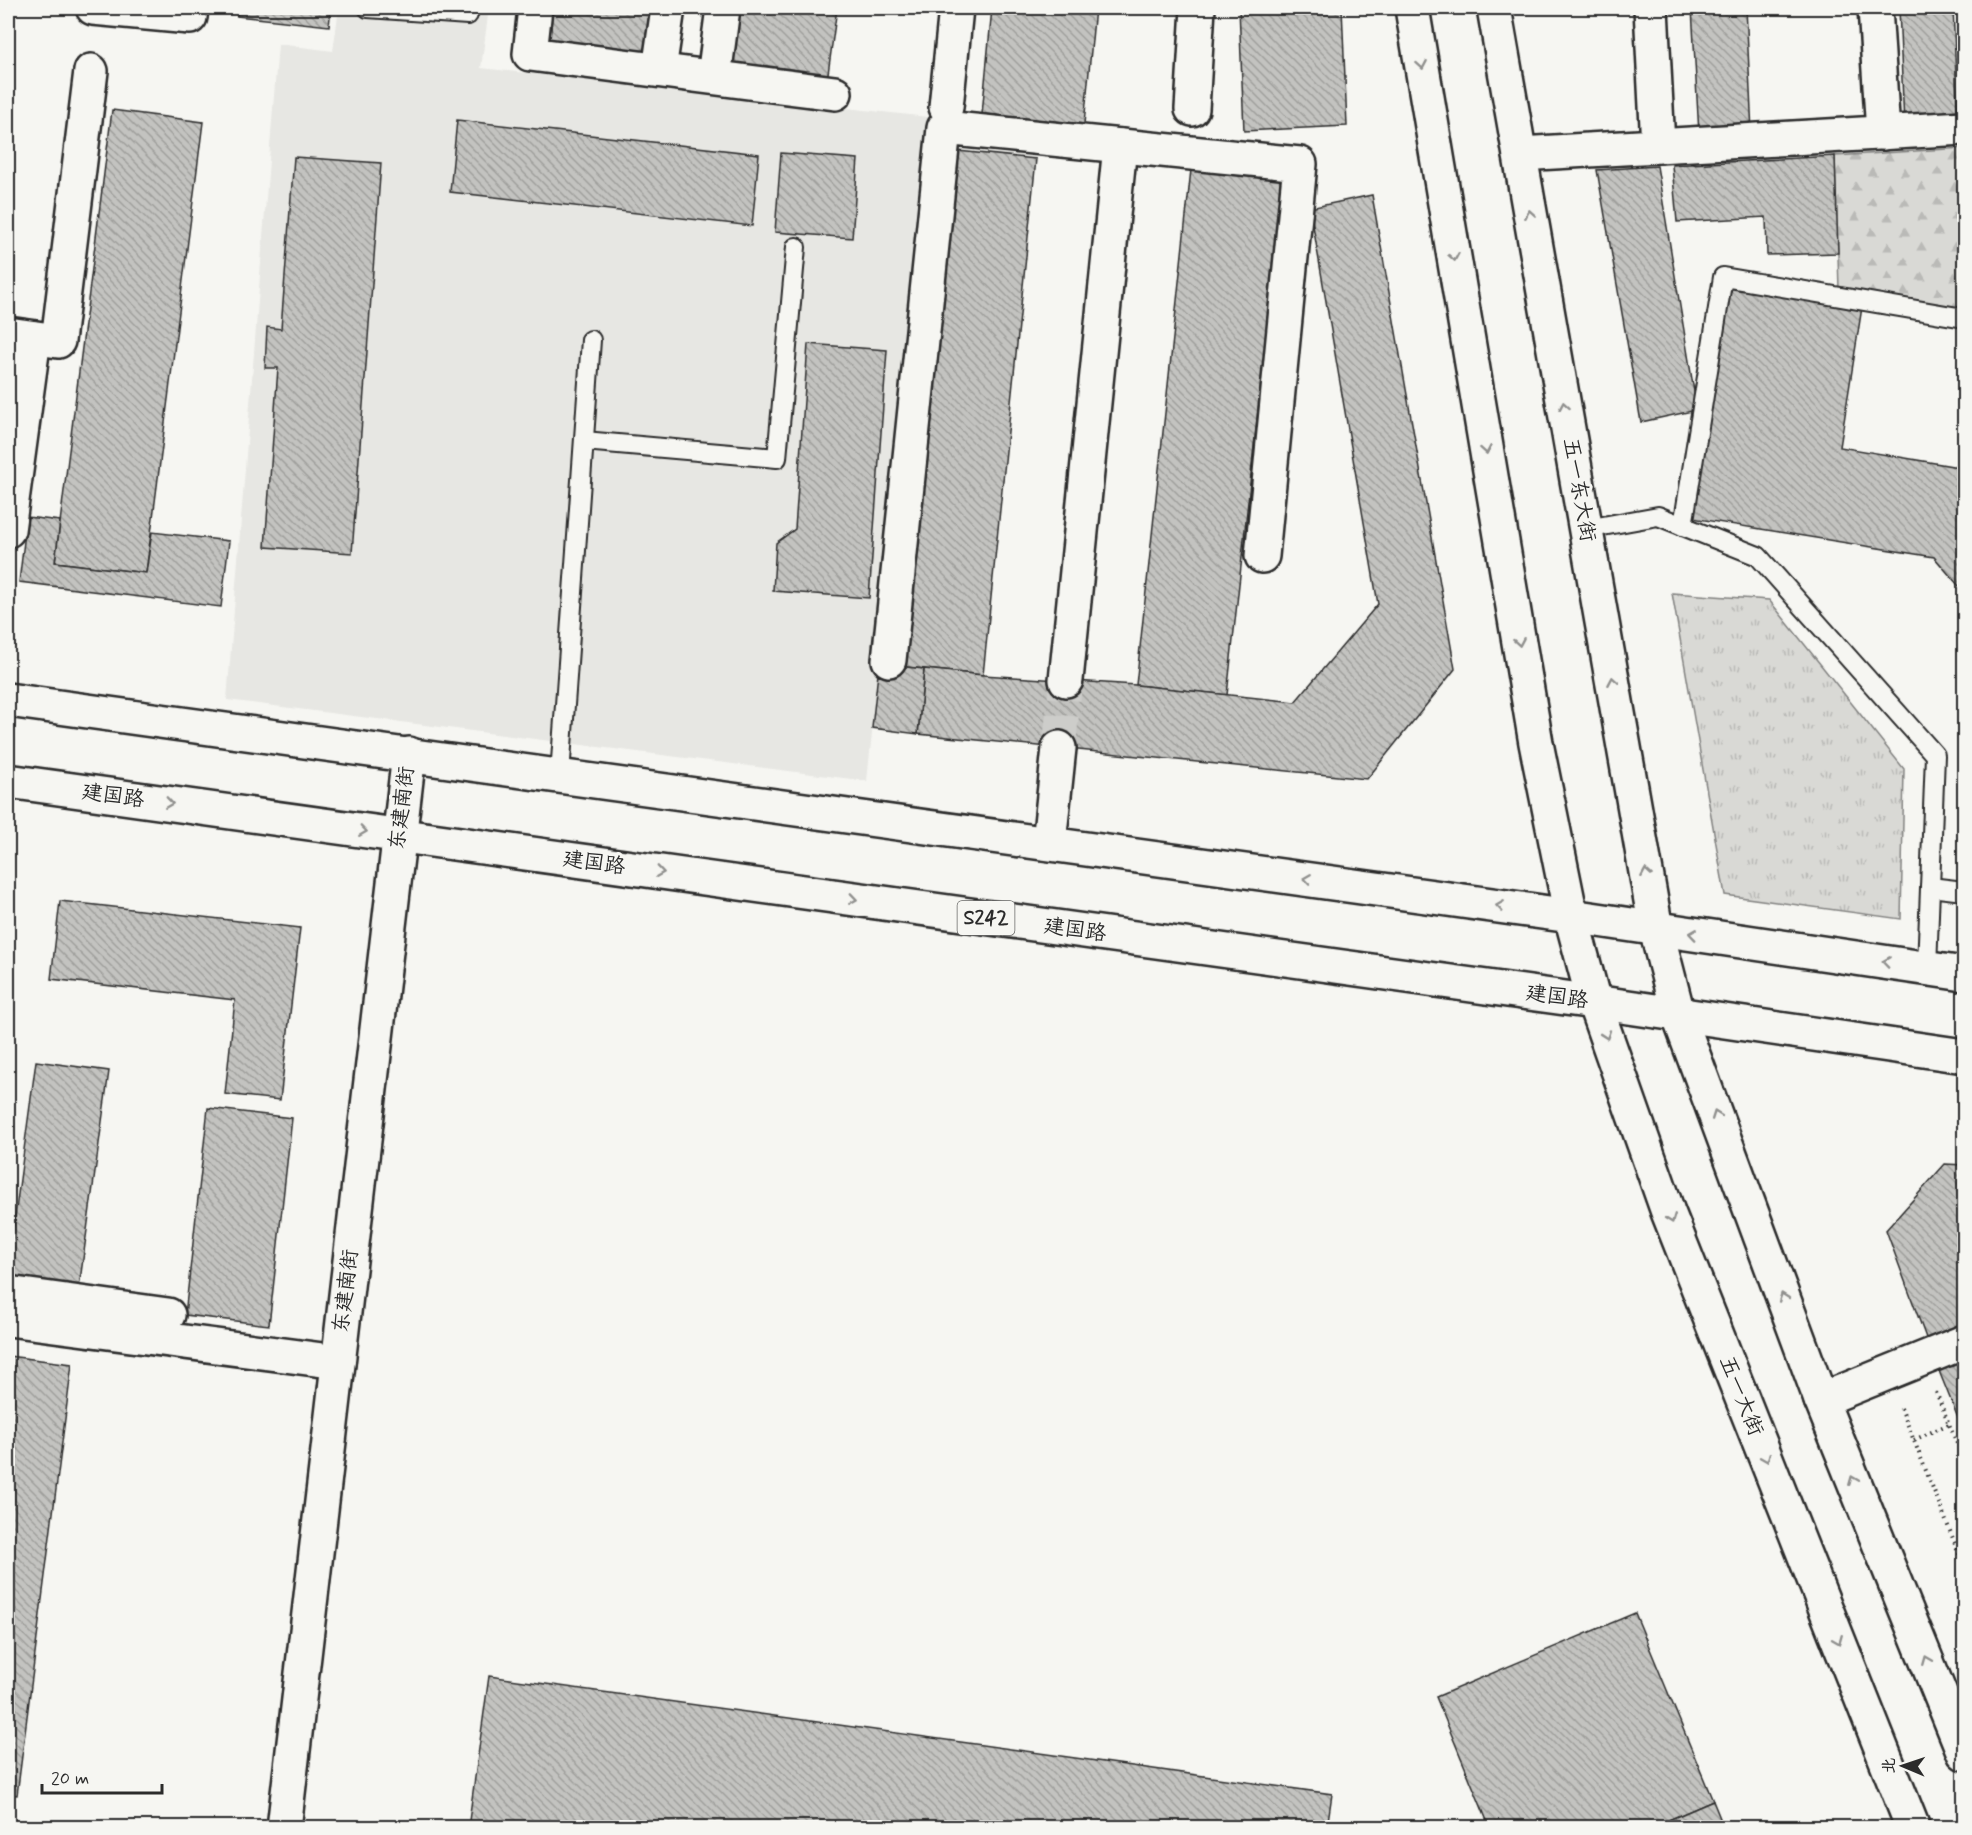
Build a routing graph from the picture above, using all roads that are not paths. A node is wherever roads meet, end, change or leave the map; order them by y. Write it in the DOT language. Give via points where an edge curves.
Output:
graph roads {
  1 [pos="93,8"];
  2 [pos="191,8"];
  3 [pos="368,8"];
  4 [pos="469,8"];
  5 [pos="536,8"];
  6 [pos="668,8"];
  7 [pos="723,8"];
  8 [pos="956,8"];
  9 [pos="1198,8"];
  10 [pos="1412,8"];
  11 [pos="1494,8"];
  12 [pos="1651,8"];
  13 [pos="1875,8"];
  14 [pos="659,70"];
  15 [pos="91,71"];
  16 [pos="714,77"];
  17 [pos="835,93"];
  18 [pos="946,107"];
  19 [pos="1192,109"];
  20 [pos="1965,128"];
  21 [pos="1883,133"];
  22 [pos="1120,146"];
  23 [pos="1658,146"];
  24 [pos="1520,154"];
  25 [pos="796,247"];
  26 [pos="1965,318"];
  27 [pos="21,336"];
  28 [pos="591,340"];
  29 [pos="584,441"];
  30 [pos="1683,526"];
  31 [pos="1586,529"];
  32 [pos="8,530"];
  33 [pos="1262,556"];
  34 [pos="890,660"];
  35 [pos="1066,680"];
  36 [pos="8,700"];
  37 [pos="1059,748"];
  38 [pos="409,754"];
  39 [pos="560,775"];
  40 [pos="8,781"];
  41 [pos="399,836"];
  42 [pos="1049,843"];
  43 [pos="1930,887"];
  44 [pos="1965,891"];
  45 [pos="1572,916"];
  46 [pos="1656,929"];
  47 [pos="1927,968"];
  48 [pos="1965,974"];
  49 [pos="1594,1002"];
  50 [pos="1678,1014"];
  51 [pos="1965,1056"];
  52 [pos="8,1293"];
  53 [pos="168,1315"];
  54 [pos="8,1319"];
  55 [pos="1965,1342"];
  56 [pos="338,1362"];
  57 [pos="1821,1400"];
  58 [pos="1955,1704"];
  59 [pos="1965,1753"];
  60 [pos="284,1827"];
  61 [pos="1913,1827"];
  1 -- 2 [label="main road" via="190,17"];
  3 -- 4 [label="lane" via="468,15"];
  5 -- 14 [label="main road" via="530,54"];
  6 -- 14 [label="main road"];
  7 -- 16 [label="main road"];
  8 -- 18 [label="main road"];
  9 -- 19 [label="main road"];
  10 -- 45 [label="main road, one-way" via="1536,742"];
  11 -- 24 [label="main road, 五一东大街"];
  12 -- 23 [label="main road"];
  13 -- 21 [label="main road"];
  14 -- 16 [label="main road"];
  15 -- 27 [label="main road" via="58,341"];
  16 -- 17 [label="main road"];
  20 -- 21 [label="main road"];
  21 -- 23 [label="main road"];
  22 -- 33 [label="main road" via="1300,165"];
  22 -- 34 [label="main road" via="944,128"];
  22 -- 35 [label="main road"];
  23 -- 24 [label="main road"];
  31 -- 24 [label="main road, 五一东大街, one-way"];
  25 -- 29 [label="lane" via="777,458"];
  26 -- 30 [label="lane" via="1724,277"];
  27 -- 32 [label="main road"];
  28 -- 29 [label="lane"];
  29 -- 39 [label="lane"];
  30 -- 31 [label="lane" via="1658,516"];
  30 -- 43 [label="lane" via="1758,556 1935,756"];
  46 -- 31 [label="main road, 五一东大街, one-way"];
  36 -- 38 [label="main road"];
  37 -- 42 [label="main road"];
  38 -- 39 [label="main road"];
  38 -- 41 [label="main road, 东建南街"];
  39 -- 42 [label="main road"];
  40 -- 41 [label="main road, 建国路 / S242, one-way"];
  41 -- 49 [label="main road, 建国路 / S242, one-way"];
  41 -- 56 [label="main road, 东建南街"];
  45 -- 42 [label="main road, one-way"];
  43 -- 44 [label="lane"];
  43 -- 47 [label="lane"];
  45 -- 46 [label="main road"];
  45 -- 49 [label="main road, 五一大街"];
  47 -- 46 [label="main road, one-way"];
  46 -- 50 [label="main road, 五一东大街"];
  47 -- 48 [label="main road"];
  49 -- 50 [label="main road, 建国路 / S242"];
  49 -- 61 [label="main road, 五一大街, one-way" via="1668,1212"];
  50 -- 51 [label="main road, 建国路 / S242"];
  57 -- 50 [label="main road, one-way"];
  52 -- 53 [label="main road"];
  54 -- 56 [label="main road"];
  55 -- 57 [label="main road"];
  56 -- 60 [label="main road, 东建南街"];
  58 -- 57 [label="main road, one-way"];
  58 -- 59 [label="main road"];
}
